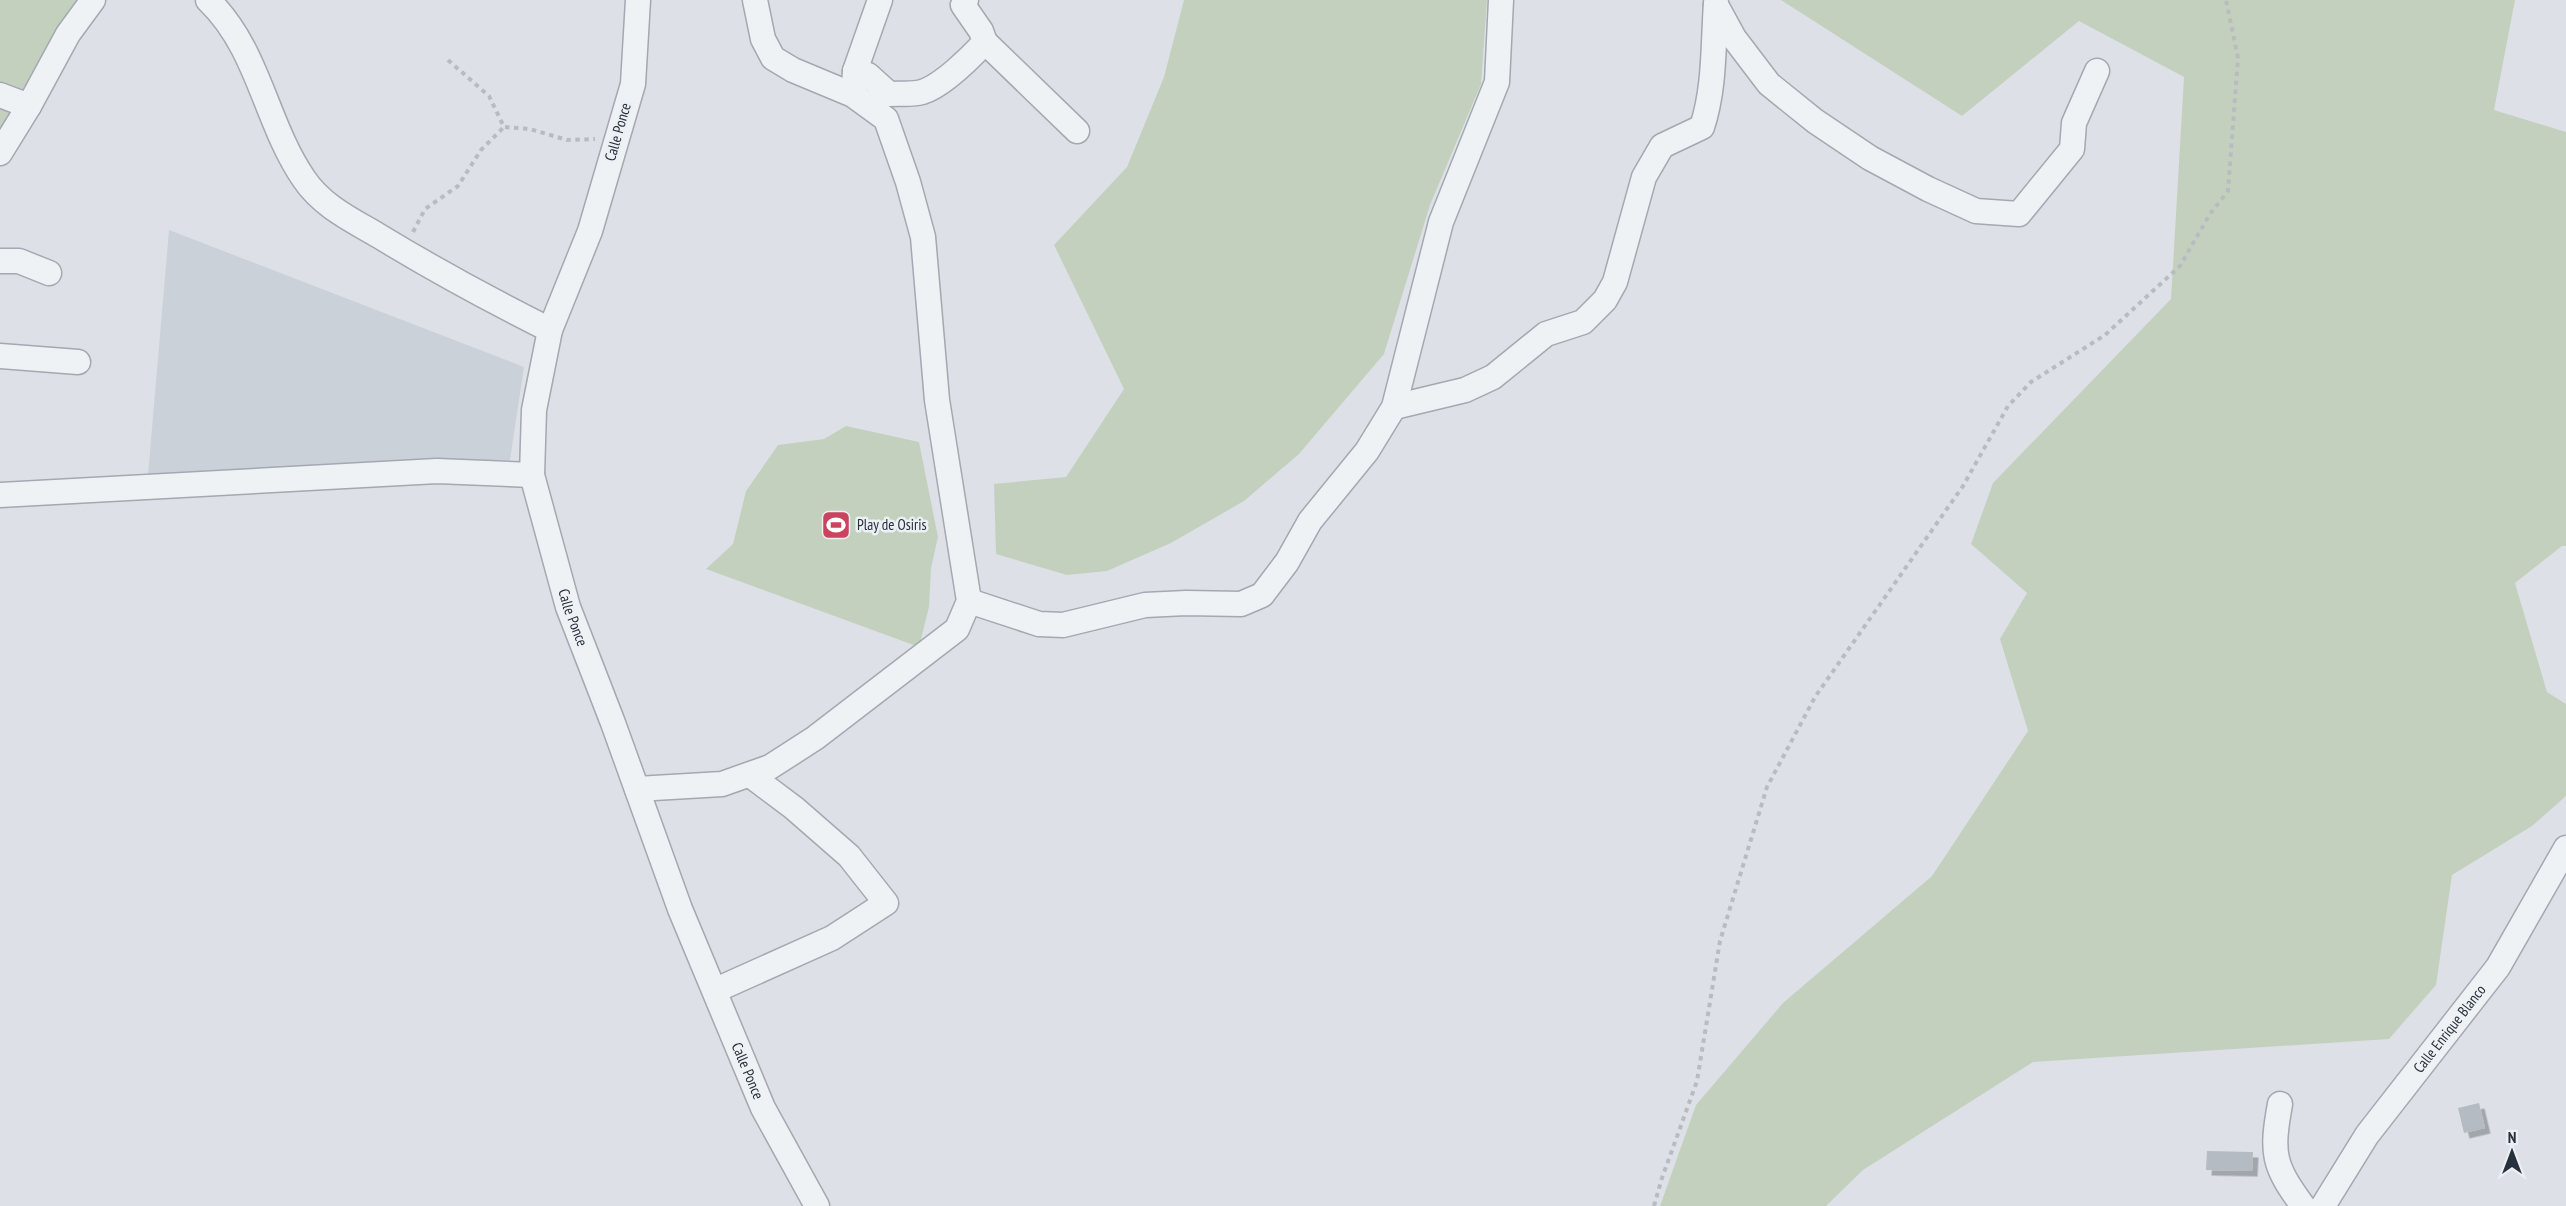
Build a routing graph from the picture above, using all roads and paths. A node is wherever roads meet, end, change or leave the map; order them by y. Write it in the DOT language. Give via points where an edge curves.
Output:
graph roads {
  1 [pos="93,0"];
  2 [pos="208,0"];
  3 [pos="638,0"];
  4 [pos="755,0"];
  5 [pos="880,0"];
  6 [pos="966,0"];
  7 [pos="1501,0"];
  8 [pos="2226,0"];
  9 [pos="1715,2"];
  10 [pos="985,42"];
  11 [pos="448,60"];
  12 [pos="855,71"];
  13 [pos="2097,71"];
  14 [pos="0,95"];
  15 [pos="853,95"];
  16 [pos="29,106"];
  17 [pos="504,127"];
  18 [pos="1077,131"];
  19 [pos="616,139"];
  20 [pos="0,153"];
  21 [pos="403,251"];
  22 [pos="0,261"];
  23 [pos="49,273"];
  24 [pos="550,330"];
  25 [pos="0,356"];
  26 [pos="78,362"];
  27 [pos="1394,407"];
  28 [pos="532,475"];
  29 [pos="0,495"];
  30 [pos="969,601"];
  31 [pos="750,775"];
  32 [pos="637,789"];
  33 [pos="2566,848"];
  34 [pos="716,990"];
  35 [pos="2280,1104"];
  36 [pos="817,1206"];
  37 [pos="1654,1206"];
  38 [pos="2303,1206"];
  39 [pos="2323,1206"];
  1 -- 16 [label="street" via="68,34"];
  2 -- 21 [label="street" via="235,32 279,134 304,179 326,204"];
  3 -- 19 [label="street, Calle Ponce" via="633,84"];
  4 -- 15 [label="street" via="762,39 773,58"];
  5 -- 12 [label="street"];
  6 -- 10 [label="street" via="963,5"];
  7 -- 27 [label="street" via="1497,82 1441,222"];
  8 -- 37 [label="path" via="2238,58 2228,191 2180,266 2105,335 2031,382 2008,406 1963,486 1815,697 1767,787 1720,941 1697,1081"];
  9 -- 13 [label="street" via="1734,38 1769,84 1815,122 1869,158 1976,210 2019,214 2072,149 2074,123"];
  9 -- 27 [label="street" via="1711,86 1702,127 1662,146 1644,177 1615,282 1605,300 1582,322 1546,334 1493,377 1465,390"];
  10 -- 12 [label="street" via="966,62 923,92 889,93 868,75"];
  10 -- 18 [label="street"];
  11 -- 17 [label="path" via="489,96"];
  12 -- 15 [label="street"];
  14 -- 16 [label="street"];
  15 -- 30 [label="street" via="885,119 923,237 937,399"];
  16 -- 20 [label="street"];
  17 -- 19 [label="path" via="530,129 567,140"];
  17 -- 21 [label="path" via="481,150 458,186 425,210"];
  19 -- 24 [label="street, Calle Ponce" via="590,231"];
  21 -- 24 [label="street"];
  22 -- 23 [label="street" via="19,261"];
  24 -- 28 [label="street, Calle Ponce" via="534,410"];
  25 -- 26 [label="street"];
  27 -- 30 [label="street" via="1367,451 1310,521 1287,562 1262,595 1242,604 1145,605 1063,625 1039,624"];
  28 -- 29 [label="street" via="437,471"];
  28 -- 32 [label="street, Calle Ponce" via="568,607"];
  30 -- 31 [label="street" via="957,629 815,738"];
  31 -- 32 [label="street" via="722,784"];
  31 -- 34 [label="street" via="849,856 885,903 832,938"];
  32 -- 34 [label="street, Calle Ponce" via="680,909"];
  33 -- 39 [label="street, Calle Enrique Blanco" via="2499,968 2367,1135"];
  34 -- 36 [label="street, Calle Ponce" via="763,1108"];
  35 -- 38 [label="street" via="2275,1132 2278,1164 2282,1177"];
}
